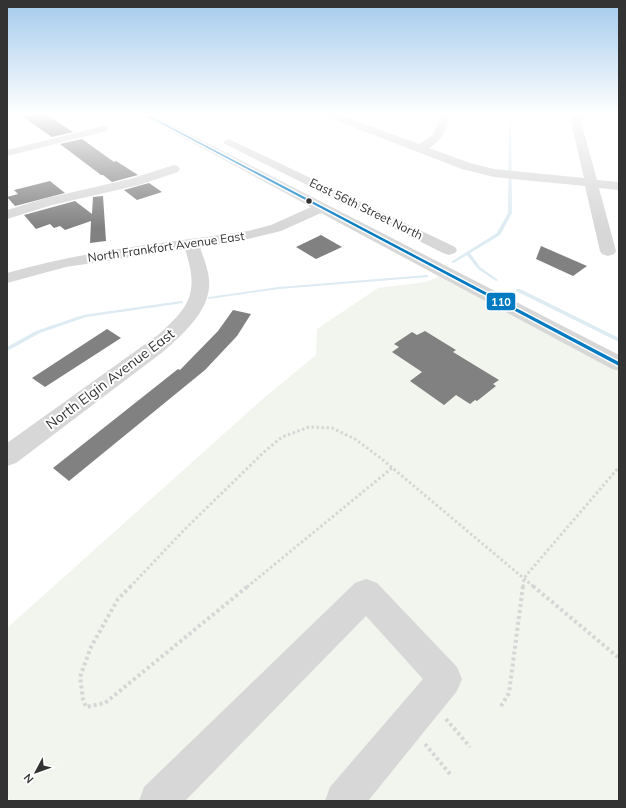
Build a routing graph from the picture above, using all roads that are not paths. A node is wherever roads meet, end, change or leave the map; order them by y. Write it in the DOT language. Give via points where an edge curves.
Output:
graph roads {
  1 [pos="220,153"];
  2 [pos="252,153"];
  3 [pos="429,153"];
  4 [pos="584,153"];
  5 [pos="174,170"];
  6 [pos="592,183"];
  7 [pos="619,186"];
  8 [pos="323,208"];
  9 [pos="7,215"];
  10 [pos="428,240"];
  11 [pos="191,244"];
  12 [pos="449,250"];
  13 [pos="608,251"];
  14 [pos="407,252"];
  15 [pos="7,278"];
  16 [pos="619,364"];
  17 [pos="7,456"];
  18 [pos="158,801"];
  19 [pos="344,801"];
  1 -- 8 [label="street, East 56th Street North"];
  2 -- 10 [label="street, East 56th Street North"];
  3 -- 6 [label="street" via="494,173"];
  4 -- 6 [label="street"];
  5 -- 9 [label="street"];
  6 -- 7 [label="street"];
  6 -- 13 [label="street"];
  8 -- 11 [label="street, North Frankfort Avenue East" via="276,228"];
  8 -- 14 [label="street, East 56th Street North"];
  10 -- 12 [label="street, East 56th Street North"];
  10 -- 14 [label="street"];
  11 -- 15 [label="street, North Frankfort Avenue East" via="76,260"];
  11 -- 17 [label="street, North Elgin Avenue East" via="201,281 199,292 191,310 172,334"];
  14 -- 16 [label="street, East 56th Street North"];
  18 -- 19 [label="street" via="366,594 445,679"];
}
